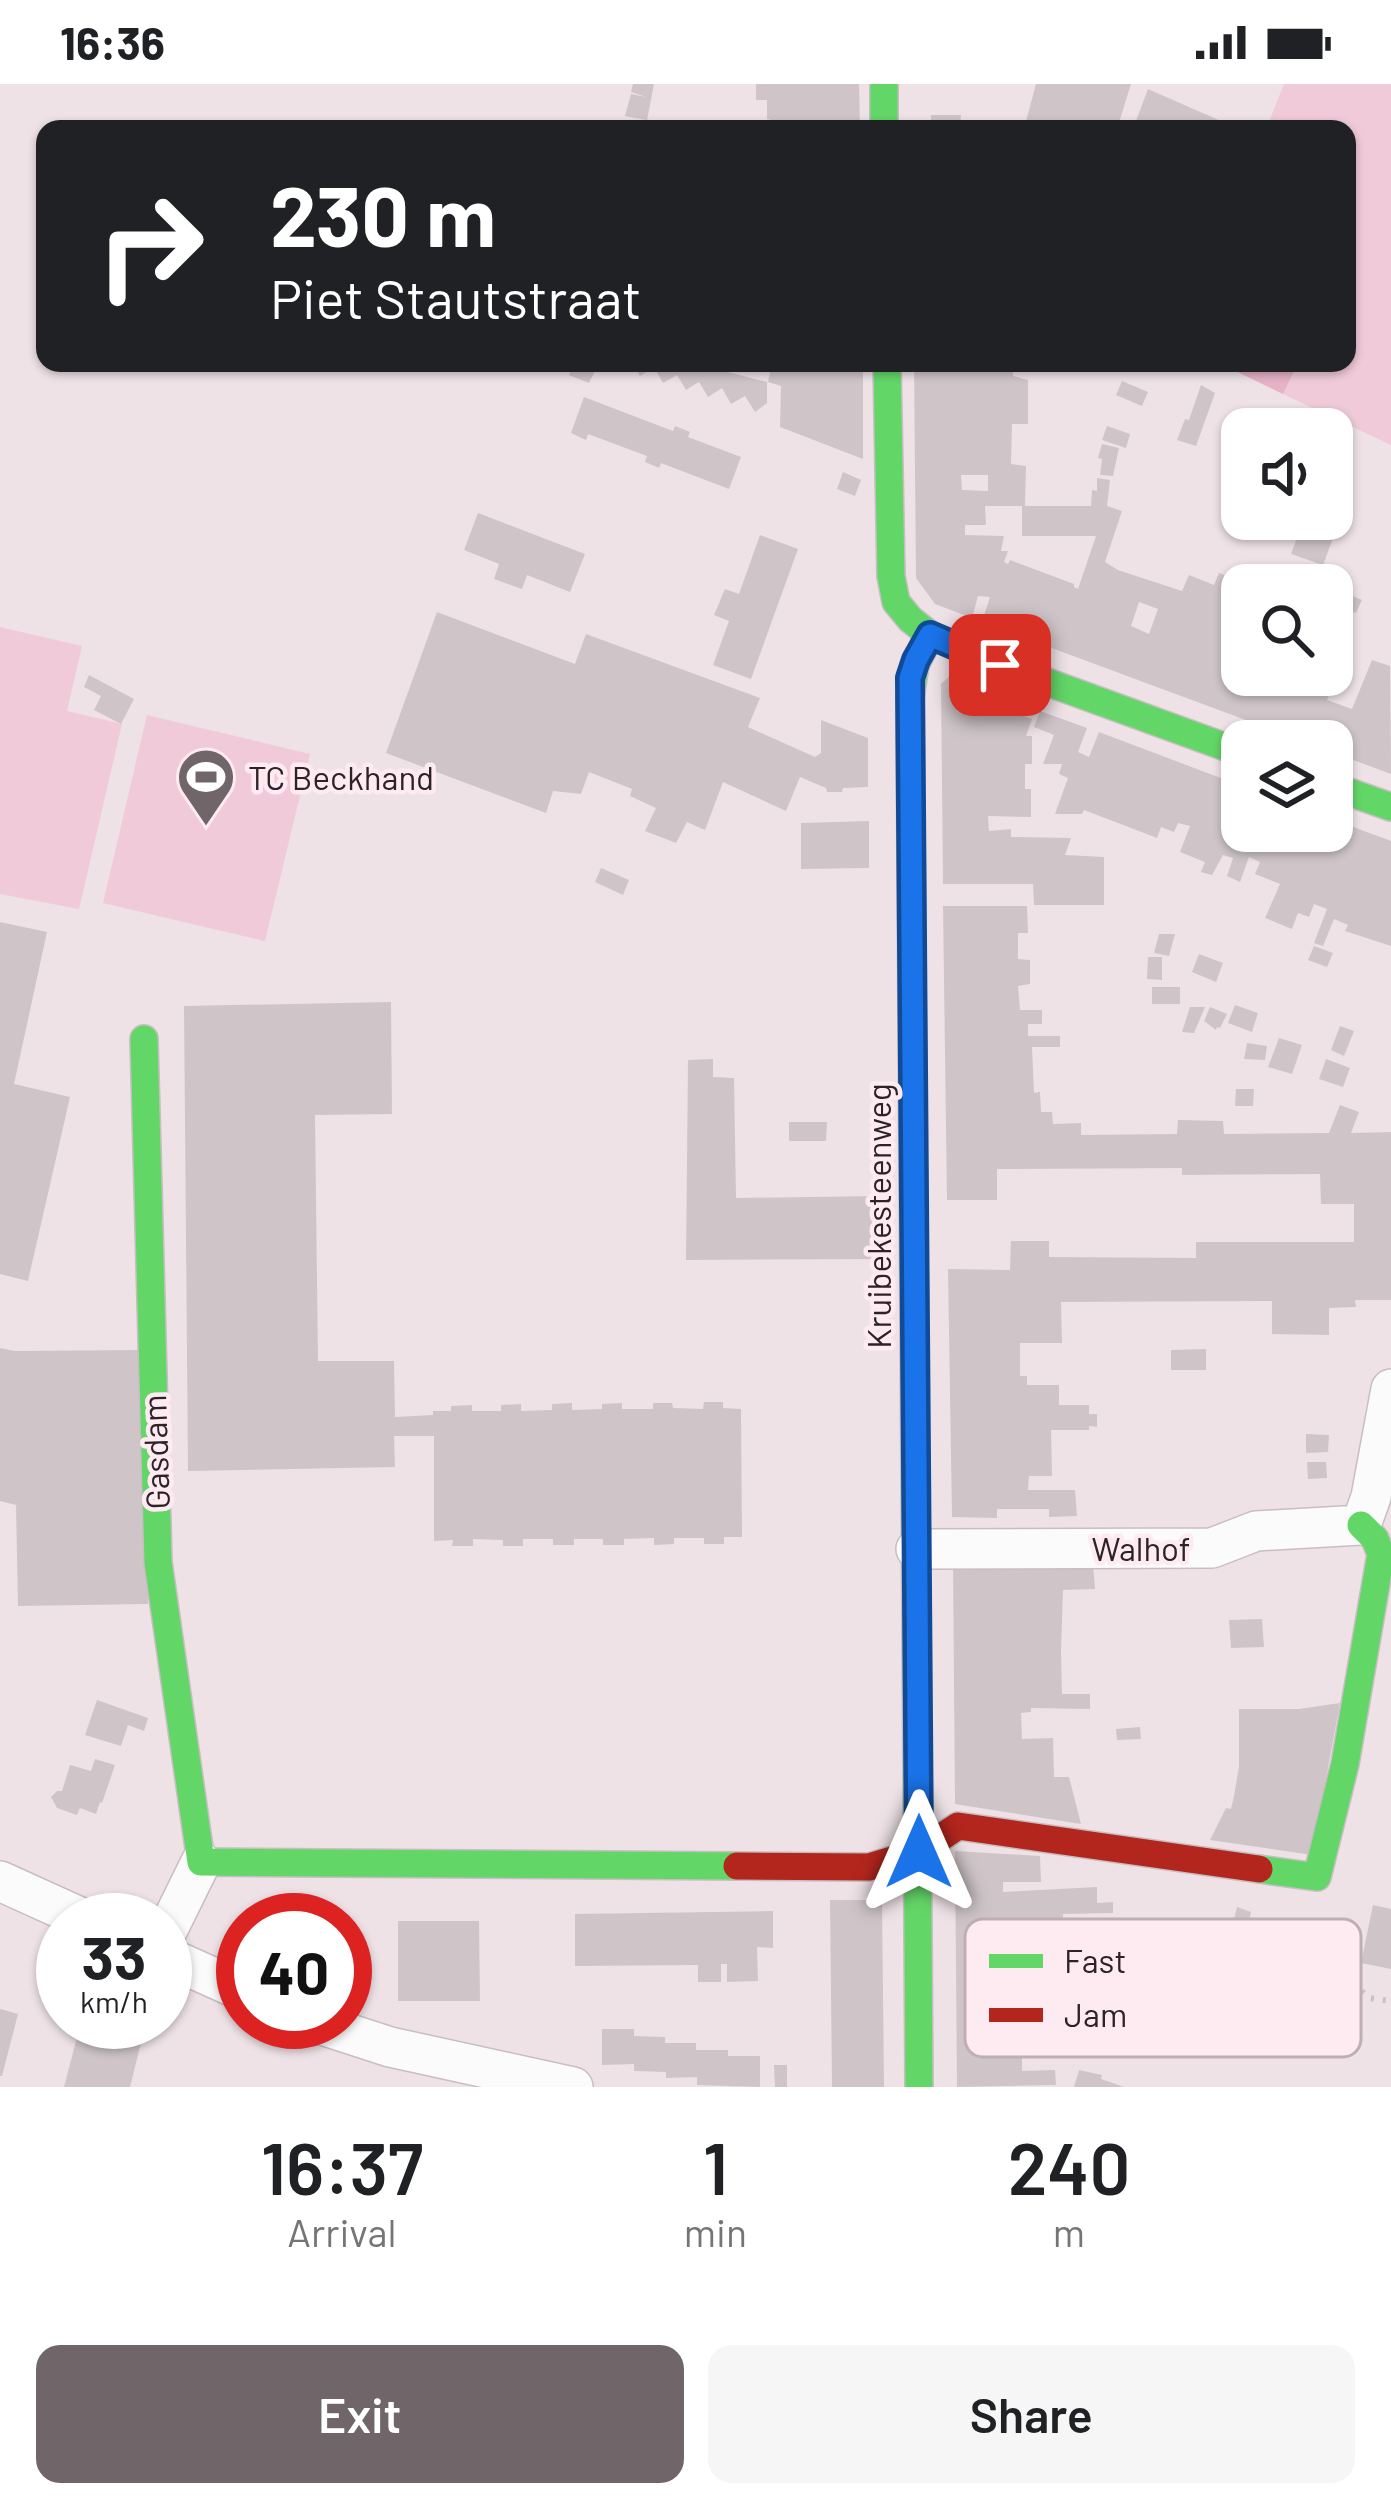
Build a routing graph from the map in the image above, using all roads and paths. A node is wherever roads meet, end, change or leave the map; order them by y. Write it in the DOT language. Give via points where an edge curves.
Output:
graph roads {
  1 [pos="884,84"];
  2 [pos="884,120"];
  3 [pos="887,372"];
  4 [pos="930,635"];
  5 [pos="1221,745"];
  6 [pos="1353,793"];
  7 [pos="1391,807"];
  8 [pos="144,1039"];
  9 [pos="1391,1389"];
  10 [pos="1361,1525"];
  11 [pos="916,1549"];
  12 [pos="919,1852"];
  13 [pos="201,1862"];
  14 [pos="1317,1876"];
  15 [pos="0,1881"];
  16 [pos="186,1893"];
  17 [pos="36,1897"];
  18 [pos="1324,1919"];
  19 [pos="1361,1990"];
  20 [pos="1391,2001"];
  21 [pos="372,2041"];
  22 [pos="573,2087"];
  23 [pos="919,2087"];
  1 -- 2 [label="street"];
  3 -- 4 [label="street" via="891,576 896,602"];
  4 -- 5 [label="street"];
  4 -- 11 [label="street, Kruibekesteenweg" via="910,678"];
  6 -- 7 [label="street"];
  8 -- 13 [label="street, Gasdam" via="158,1562"];
  9 -- 10 [label="street"];
  10 -- 11 [label="street, Walhof" via="1256,1531 1212,1548"];
  10 -- 14 [label="street" via="1381,1554"];
  11 -- 12 [label="street, Kruibekesteenweg"];
  12 -- 13 [label="street" via="869,1867"];
  12 -- 14 [label="street" via="958,1826"];
  12 -- 23 [label="street, Kruibekesteenweg"];
  13 -- 16 [label="street"];
  14 -- 18 [label="path"];
  15 -- 17 [label="street"];
  19 -- 20 [label="path"];
  21 -- 22 [label="street"];
}
